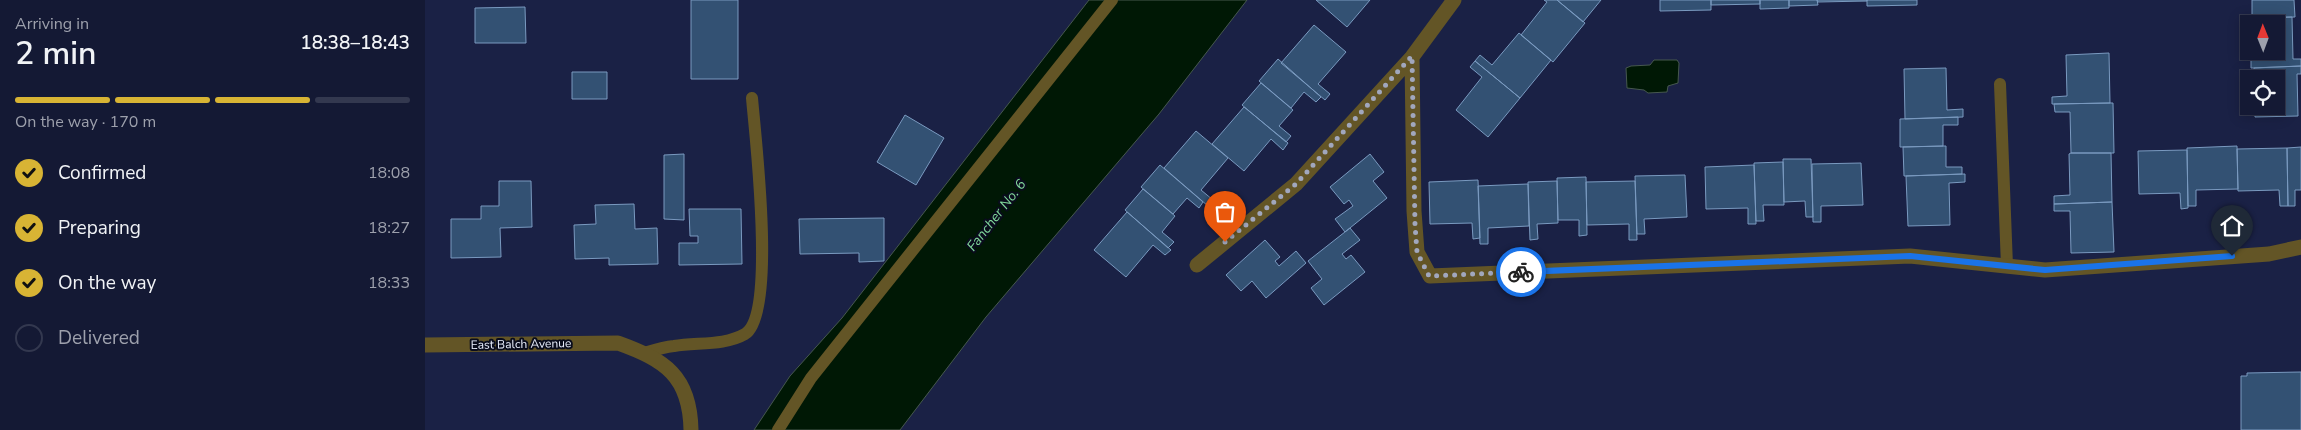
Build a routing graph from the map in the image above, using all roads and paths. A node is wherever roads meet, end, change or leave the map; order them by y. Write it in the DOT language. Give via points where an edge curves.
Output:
graph roads {
  1 [pos="1112,0"];
  2 [pos="1454,0"];
  3 [pos="1412,56"];
  4 [pos="2000,84"];
  5 [pos="752,98"];
  6 [pos="2301,247"];
  7 [pos="1197,265"];
  8 [pos="2007,266"];
  9 [pos="425,346"];
  10 [pos="644,352"];
  11 [pos="691,430"];
  12 [pos="778,430"];
  1 -- 12 [label="lane" via="811,378"];
  2 -- 3 [label="street"];
  3 -- 7 [label="street" via="1296,184"];
  3 -- 8 [label="street" via="1417,252 1429,276 1910,256"];
  4 -- 8 [label="lane"];
  5 -- 10 [label="lane" via="763,208 762,272 755,319 747,333 731,340"];
  6 -- 8 [label="street" via="2269,254 2045,270"];
  9 -- 10 [label="street, East Balch Avenue" via="617,344"];
  10 -- 11 [label="street, East Balch Avenue" via="670,368 687,396"];
}
